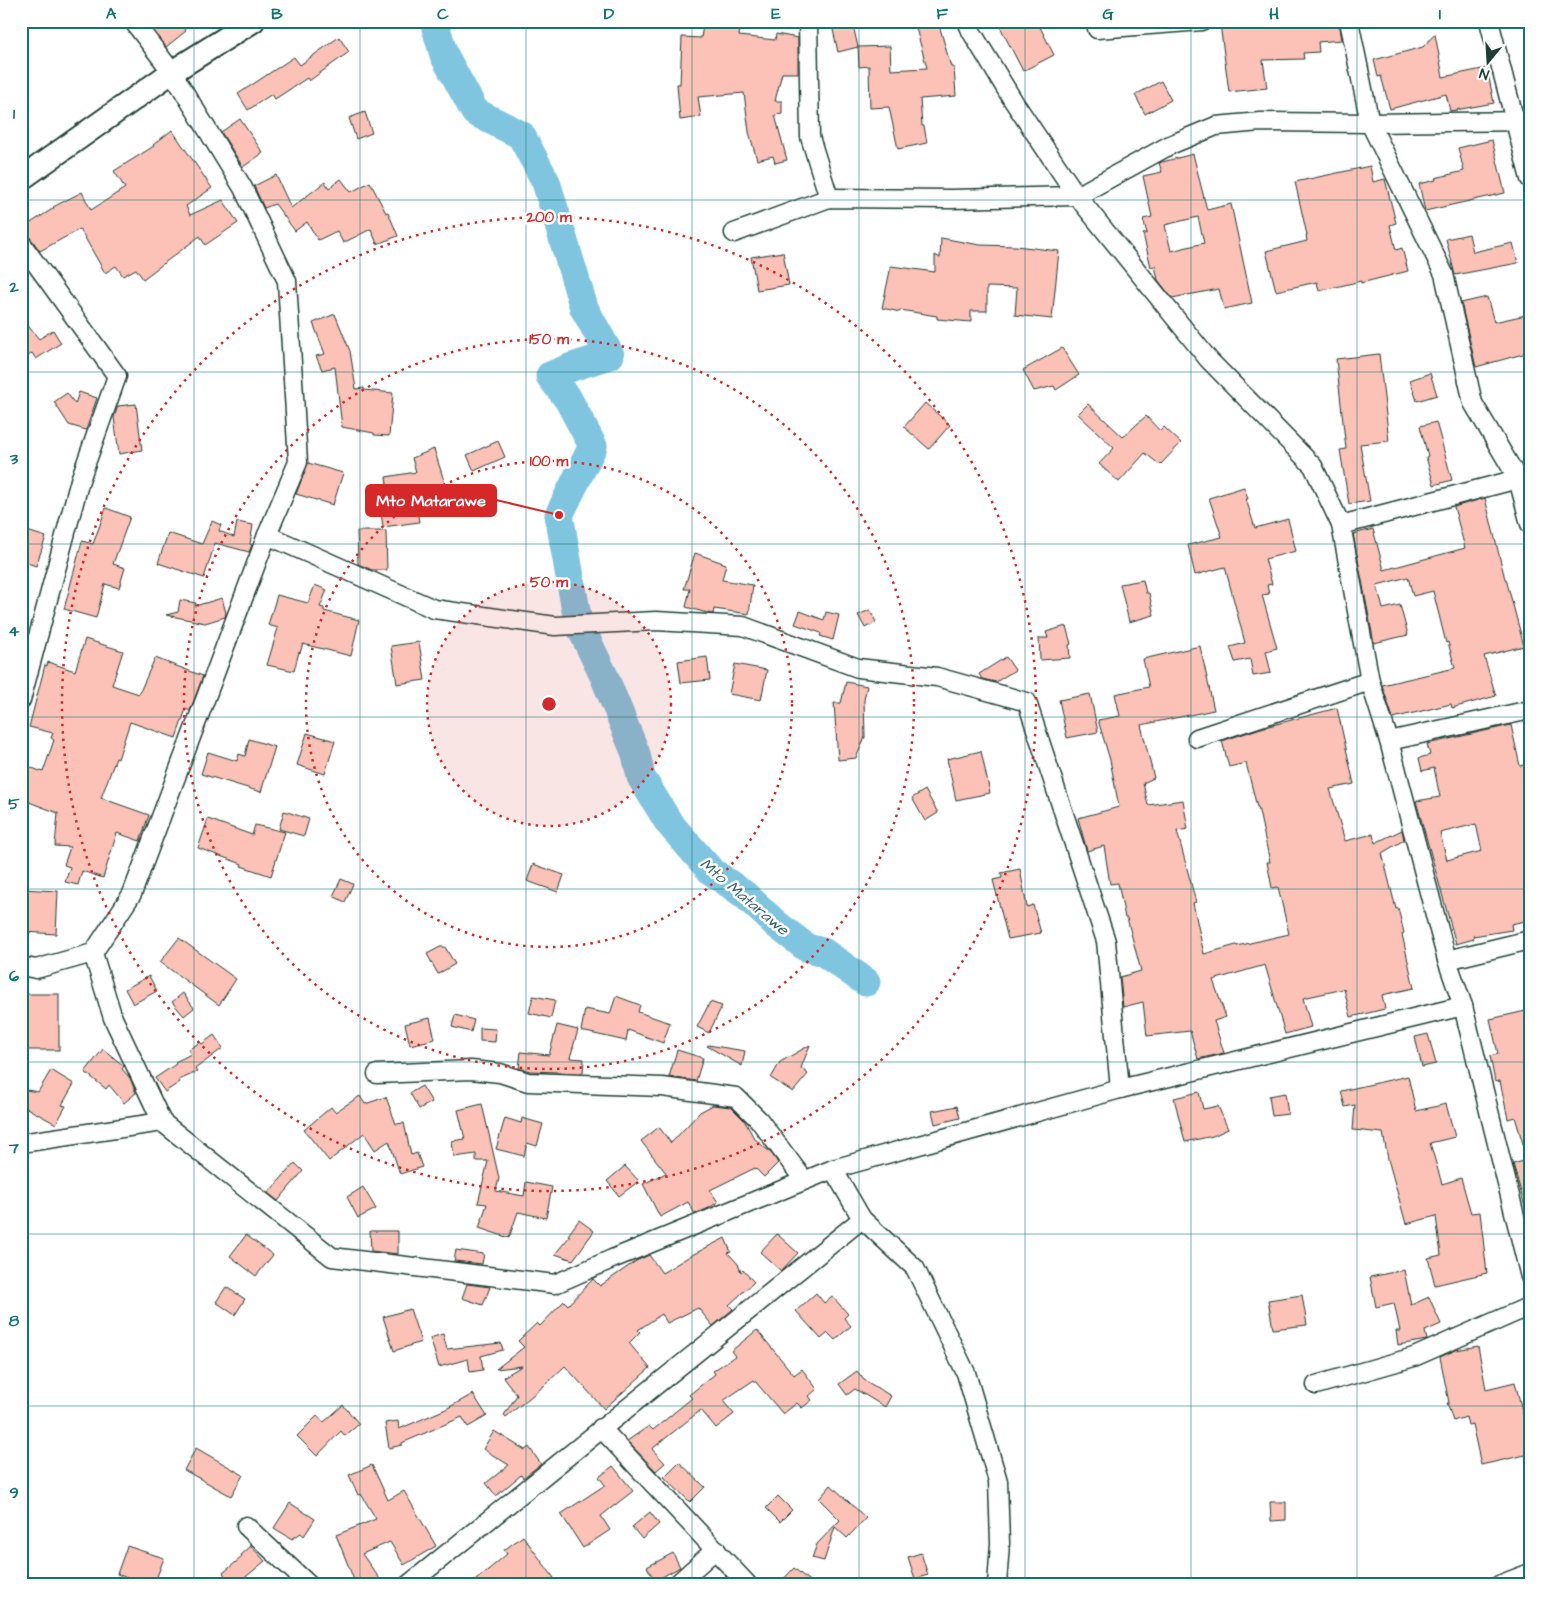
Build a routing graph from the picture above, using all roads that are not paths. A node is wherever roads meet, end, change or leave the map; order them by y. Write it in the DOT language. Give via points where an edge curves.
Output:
graph roads {
  1 [pos="133,21"];
  2 [pos="253,21"];
  3 [pos="808,21"];
  4 [pos="967,21"];
  5 [pos="1096,21"];
  6 [pos="1202,21"];
  7 [pos="1349,21"];
  8 [pos="1489,21"];
  9 [pos="172,72"];
  10 [pos="1523,122"];
  11 [pos="1370,124"];
  12 [pos="21,179"];
  13 [pos="1530,179"];
  14 [pos="1077,196"];
  15 [pos="829,198"];
  16 [pos="734,233"];
  17 [pos="21,244"];
  18 [pos="1524,476"];
  19 [pos="1530,524"];
  20 [pos="1341,525"];
  21 [pos="268,535"];
  22 [pos="1370,681"];
  23 [pos="21,700"];
  24 [pos="1530,710"];
  25 [pos="1197,738"];
  26 [pos="1389,741"];
  27 [pos="1530,940"];
  28 [pos="93,953"];
  29 [pos="1447,960"];
  30 [pos="21,966"];
  31 [pos="1463,1006"];
  32 [pos="377,1074"];
  33 [pos="1120,1089"];
  34 [pos="162,1122"];
  35 [pos="21,1143"];
  36 [pos="833,1169"];
  37 [pos="804,1180"];
  38 [pos="862,1219"];
  39 [pos="1530,1277"];
  40 [pos="1530,1306"];
  41 [pos="1316,1385"];
  42 [pos="602,1428"];
  43 [pos="246,1526"];
  44 [pos="716,1549"];
  45 [pos="1530,1573"];
  46 [pos="309,1585"];
  47 [pos="408,1585"];
  48 [pos="676,1585"];
  49 [pos="748,1585"];
  50 [pos="997,1585"];
  51 [pos="1499,1585"];
  1 -- 9 [label="street"];
  2 -- 9 [label="main road"];
  3 -- 15 [label="street" via="810,137"];
  4 -- 14 [label="street" via="1014,102"];
  5 -- 6 [label="street" via="1097,29"];
  7 -- 11 [label="street"];
  8 -- 10 [label="street"];
  9 -- 12 [label="main road"];
  9 -- 21 [label="street" via="243,188 288,281 298,462"];
  10 -- 11 [label="street"];
  10 -- 13 [label="street"];
  11 -- 14 [label="street" via="1260,122 1216,126 1170,145"];
  11 -- 18 [label="street" via="1444,274 1473,403"];
  14 -- 15 [label="street"];
  14 -- 20 [label="street" via="1209,360 1313,466"];
  15 -- 16 [label="street"];
  17 -- 23 [label="street" via="117,376 80,480"];
  18 -- 19 [label="street"];
  18 -- 20 [label="street"];
  20 -- 22 [label="street"];
  21 -- 28 [label="street" via="132,894"];
  21 -- 33 [label="street" via="434,609 555,626 656,621 743,626 858,668 936,677 1027,702 1106,941"];
  22 -- 25 [label="street"];
  22 -- 26 [label="street"];
  24 -- 26 [label="street"];
  26 -- 29 [label="street"];
  27 -- 29 [label="street"];
  28 -- 30 [label="street" via="36,969"];
  28 -- 34 [label="street" via="113,1018"];
  29 -- 31 [label="street"];
  31 -- 33 [label="street"];
  31 -- 39 [label="street"];
  32 -- 37 [label="street" via="471,1070 500,1073 528,1082 662,1087 736,1097 759,1120"];
  33 -- 36 [label="street"];
  34 -- 35 [label="street"];
  34 -- 37 [label="street" via="332,1257 555,1284"];
  36 -- 37 [label="street"];
  36 -- 38 [label="street"];
  38 -- 42 [label="street"];
  38 -- 50 [label="street" via="915,1268 966,1372 998,1481 1000,1543"];
  40 -- 41 [label="street" via="1414,1357"];
  42 -- 44 [label="street"];
  42 -- 47 [label="street"];
  43 -- 46 [label="street"];
  44 -- 48 [label="street"];
  44 -- 49 [label="street"];
  45 -- 51 [label="street"];
}
